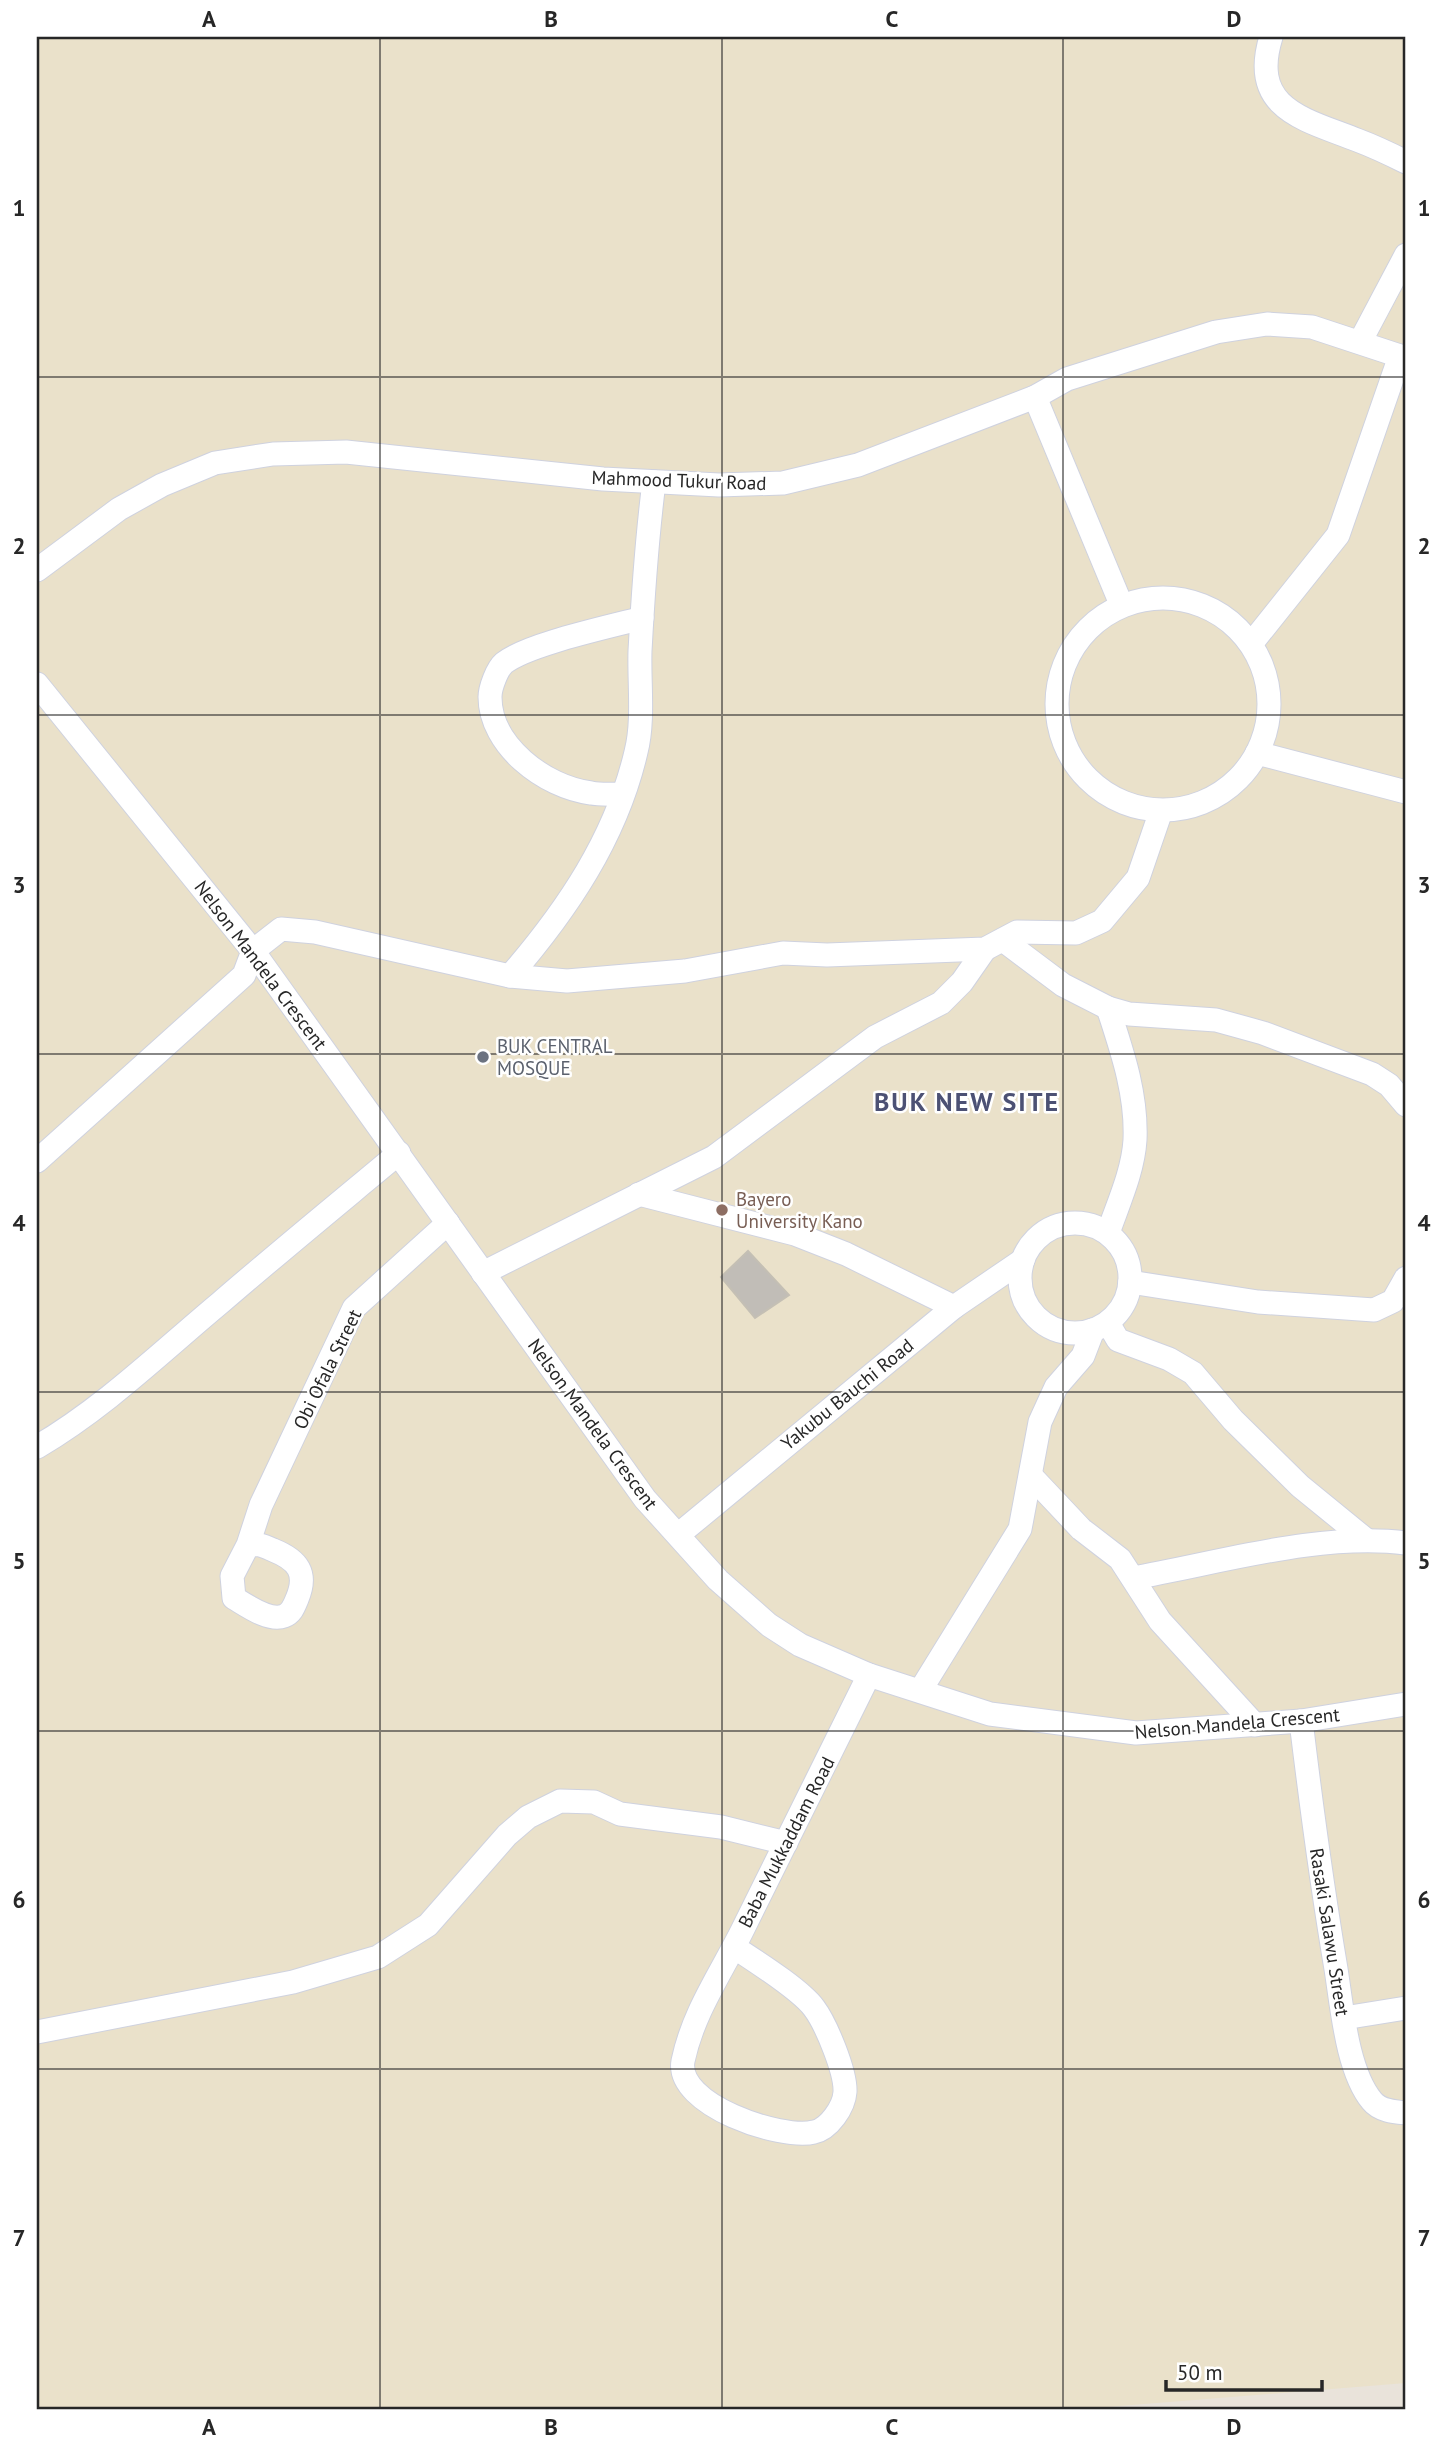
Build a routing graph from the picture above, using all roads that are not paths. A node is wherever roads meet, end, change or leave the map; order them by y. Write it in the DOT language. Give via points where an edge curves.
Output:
graph roads {
  1 [pos="1271,37"];
  2 [pos="1406,162"];
  3 [pos="1406,255"];
  4 [pos="1360,342"];
  5 [pos="1403,357"];
  6 [pos="1035,397"];
  7 [pos="654,482"];
  8 [pos="37,570"];
  9 [pos="1121,604"];
  10 [pos="642,618"];
  11 [pos="1251,644"];
  12 [pos="37,684"];
  13 [pos="1257,753"];
  14 [pos="1406,792"];
  15 [pos="623,794"];
  16 [pos="1161,811"];
  17 [pos="994,944"];
  18 [pos="253,951"];
  19 [pos="510,976"];
  20 [pos="1108,1008"];
  21 [pos="1406,1105"];
  22 [pos="399,1153"];
  23 [pos="37,1161"];
  24 [pos="639,1194"];
  25 [pos="448,1223"];
  26 [pos="1108,1233"];
  27 [pos="1023,1260"];
  28 [pos="483,1273"];
  29 [pos="1406,1278"];
  30 [pos="1130,1282"];
  31 [pos="954,1307"];
  32 [pos="1100,1327"];
  33 [pos="37,1447"];
  34 [pos="1032,1477"];
  35 [pos="678,1535"];
  36 [pos="1366,1539"];
  37 [pos="1406,1543"];
  38 [pos="247,1545"];
  39 [pos="1133,1578"];
  40 [pos="869,1675"];
  41 [pos="920,1691"];
  42 [pos="1406,1704"];
  43 [pos="1301,1721"];
  44 [pos="1255,1725"];
  45 [pos="786,1843"];
  46 [pos="734,1947"];
  47 [pos="1406,2008"];
  48 [pos="1344,2018"];
  49 [pos="37,2032"];
  50 [pos="1406,2113"];
  1 -- 2 [label="street" via="1265,55 1267,81 1280,104 1304,121"];
  3 -- 4 [label="street"];
  4 -- 5 [label="street, Mahmood Tukur Road"];
  4 -- 6 [label="street, Mahmood Tukur Road" via="1312,327 1266,324 1216,331 1067,379"];
  5 -- 11 [label="street" via="1338,535"];
  6 -- 7 [label="street, Mahmood Tukur Road" via="858,465 783,483"];
  6 -- 9 [label="street"];
  7 -- 8 [label="street, Mahmood Tukur Road" via="346,452 261,456 215,463 162,485 119,509"];
  7 -- 10 [label="street"];
  9 -- 11 [label="street" via="1165,598 1198,604 1228,620"];
  9 -- 16 [label="street" via="1078,640 1062,669 1056,702 1061,735 1076,765 1099,789 1128,805"];
  10 -- 15 [label="street" via="637,750"];
  10 -- 15 [label="street" via="527,651 502,664 490,691 490,716 499,736 550,780 589,793"];
  11 -- 13 [label="street" via="1265,674 1270,707"];
  12 -- 18 [label="street, Nelson Mandela Crescent"];
  13 -- 14 [label="street"];
  13 -- 16 [label="street" via="1249,769 1224,792 1195,806"];
  15 -- 19 [label="street" via="578,890"];
  16 -- 17 [label="street" via="1138,878 1102,921 1076,933 1017,932"];
  17 -- 19 [label="street" via="827,955 783,953 685,971 567,981"];
  17 -- 20 [label="street"];
  17 -- 24 [label="street" via="942,1003 875,1037 714,1157"];
  18 -- 19 [label="street" via="281,929 315,932"];
  18 -- 22 [label="street, Nelson Mandela Crescent"];
  18 -- 23 [label="street" via="244,975"];
  20 -- 21 [label="street" via="1129,1014 1216,1020 1263,1034 1373,1074"];
  20 -- 26 [label="street" via="1134,1101 1135,1142"];
  22 -- 25 [label="street, Nelson Mandela Crescent"];
  22 -- 33 [label="street" via="139,1374 73,1426"];
  24 -- 28 [label="street"];
  24 -- 31 [label="street" via="794,1234"];
  25 -- 28 [label="street, Nelson Mandela Crescent"];
  25 -- 38 [label="street, Obi Ofala Street" via="354,1308 261,1505"];
  26 -- 27 [label="street" via="1093,1225 1058,1225 1043,1233"];
  26 -- 30 [label="street" via="1128,1261"];
  27 -- 31 [label="street, Yakubu Bauchi Road"];
  27 -- 32 [label="street" via="1023,1294 1042,1322 1067,1332"];
  28 -- 35 [label="street, Nelson Mandela Crescent" via="638,1489"];
  29 -- 30 [label="street" via="1393,1301 1374,1310 1258,1302"];
  30 -- 32 [label="street" via="1120,1310"];
  31 -- 35 [label="street, Yakubu Bauchi Road"];
  32 -- 34 [label="street" via="1056,1387 1040,1422"];
  32 -- 36 [label="street" via="1118,1340 1193,1373 1300,1486"];
  34 -- 39 [label="street" via="1081,1530 1120,1559"];
  34 -- 41 [label="street" via="1020,1529"];
  35 -- 40 [label="street, Nelson Mandela Crescent" via="718,1580 769,1625 800,1645"];
  36 -- 37 [label="street"];
  36 -- 39 [label="street"];
  39 -- 44 [label="street" via="1160,1621"];
  40 -- 41 [label="street, Nelson Mandela Crescent"];
  40 -- 45 [label="street, Baba Mukkaddam Road"];
  41 -- 44 [label="street, Nelson Mandela Crescent" via="990,1714 1067,1726 1136,1733"];
  42 -- 43 [label="street, Nelson Mandela Crescent"];
  43 -- 44 [label="street, Nelson Mandela Crescent"];
  43 -- 48 [label="street, Rasaki Salawu Street"];
  45 -- 46 [label="street, Baba Mukkaddam Road"];
  45 -- 49 [label="street" via="721,1827 620,1814 594,1802 560,1801 528,1817 428,1924 378,1957 293,1982"];
  46 -- 46 [label="street, Baba Mukkaddam Road" via="700,2007 683,2063 684,2077 723,2111 745,2121 790,2134 817,2132 832,2120 845,2092 834,2049 813,2007"];
  47 -- 48 [label="street"];
  48 -- 50 [label="street, Rasaki Salawu Street" via="1357,2072 1374,2104"];
}
